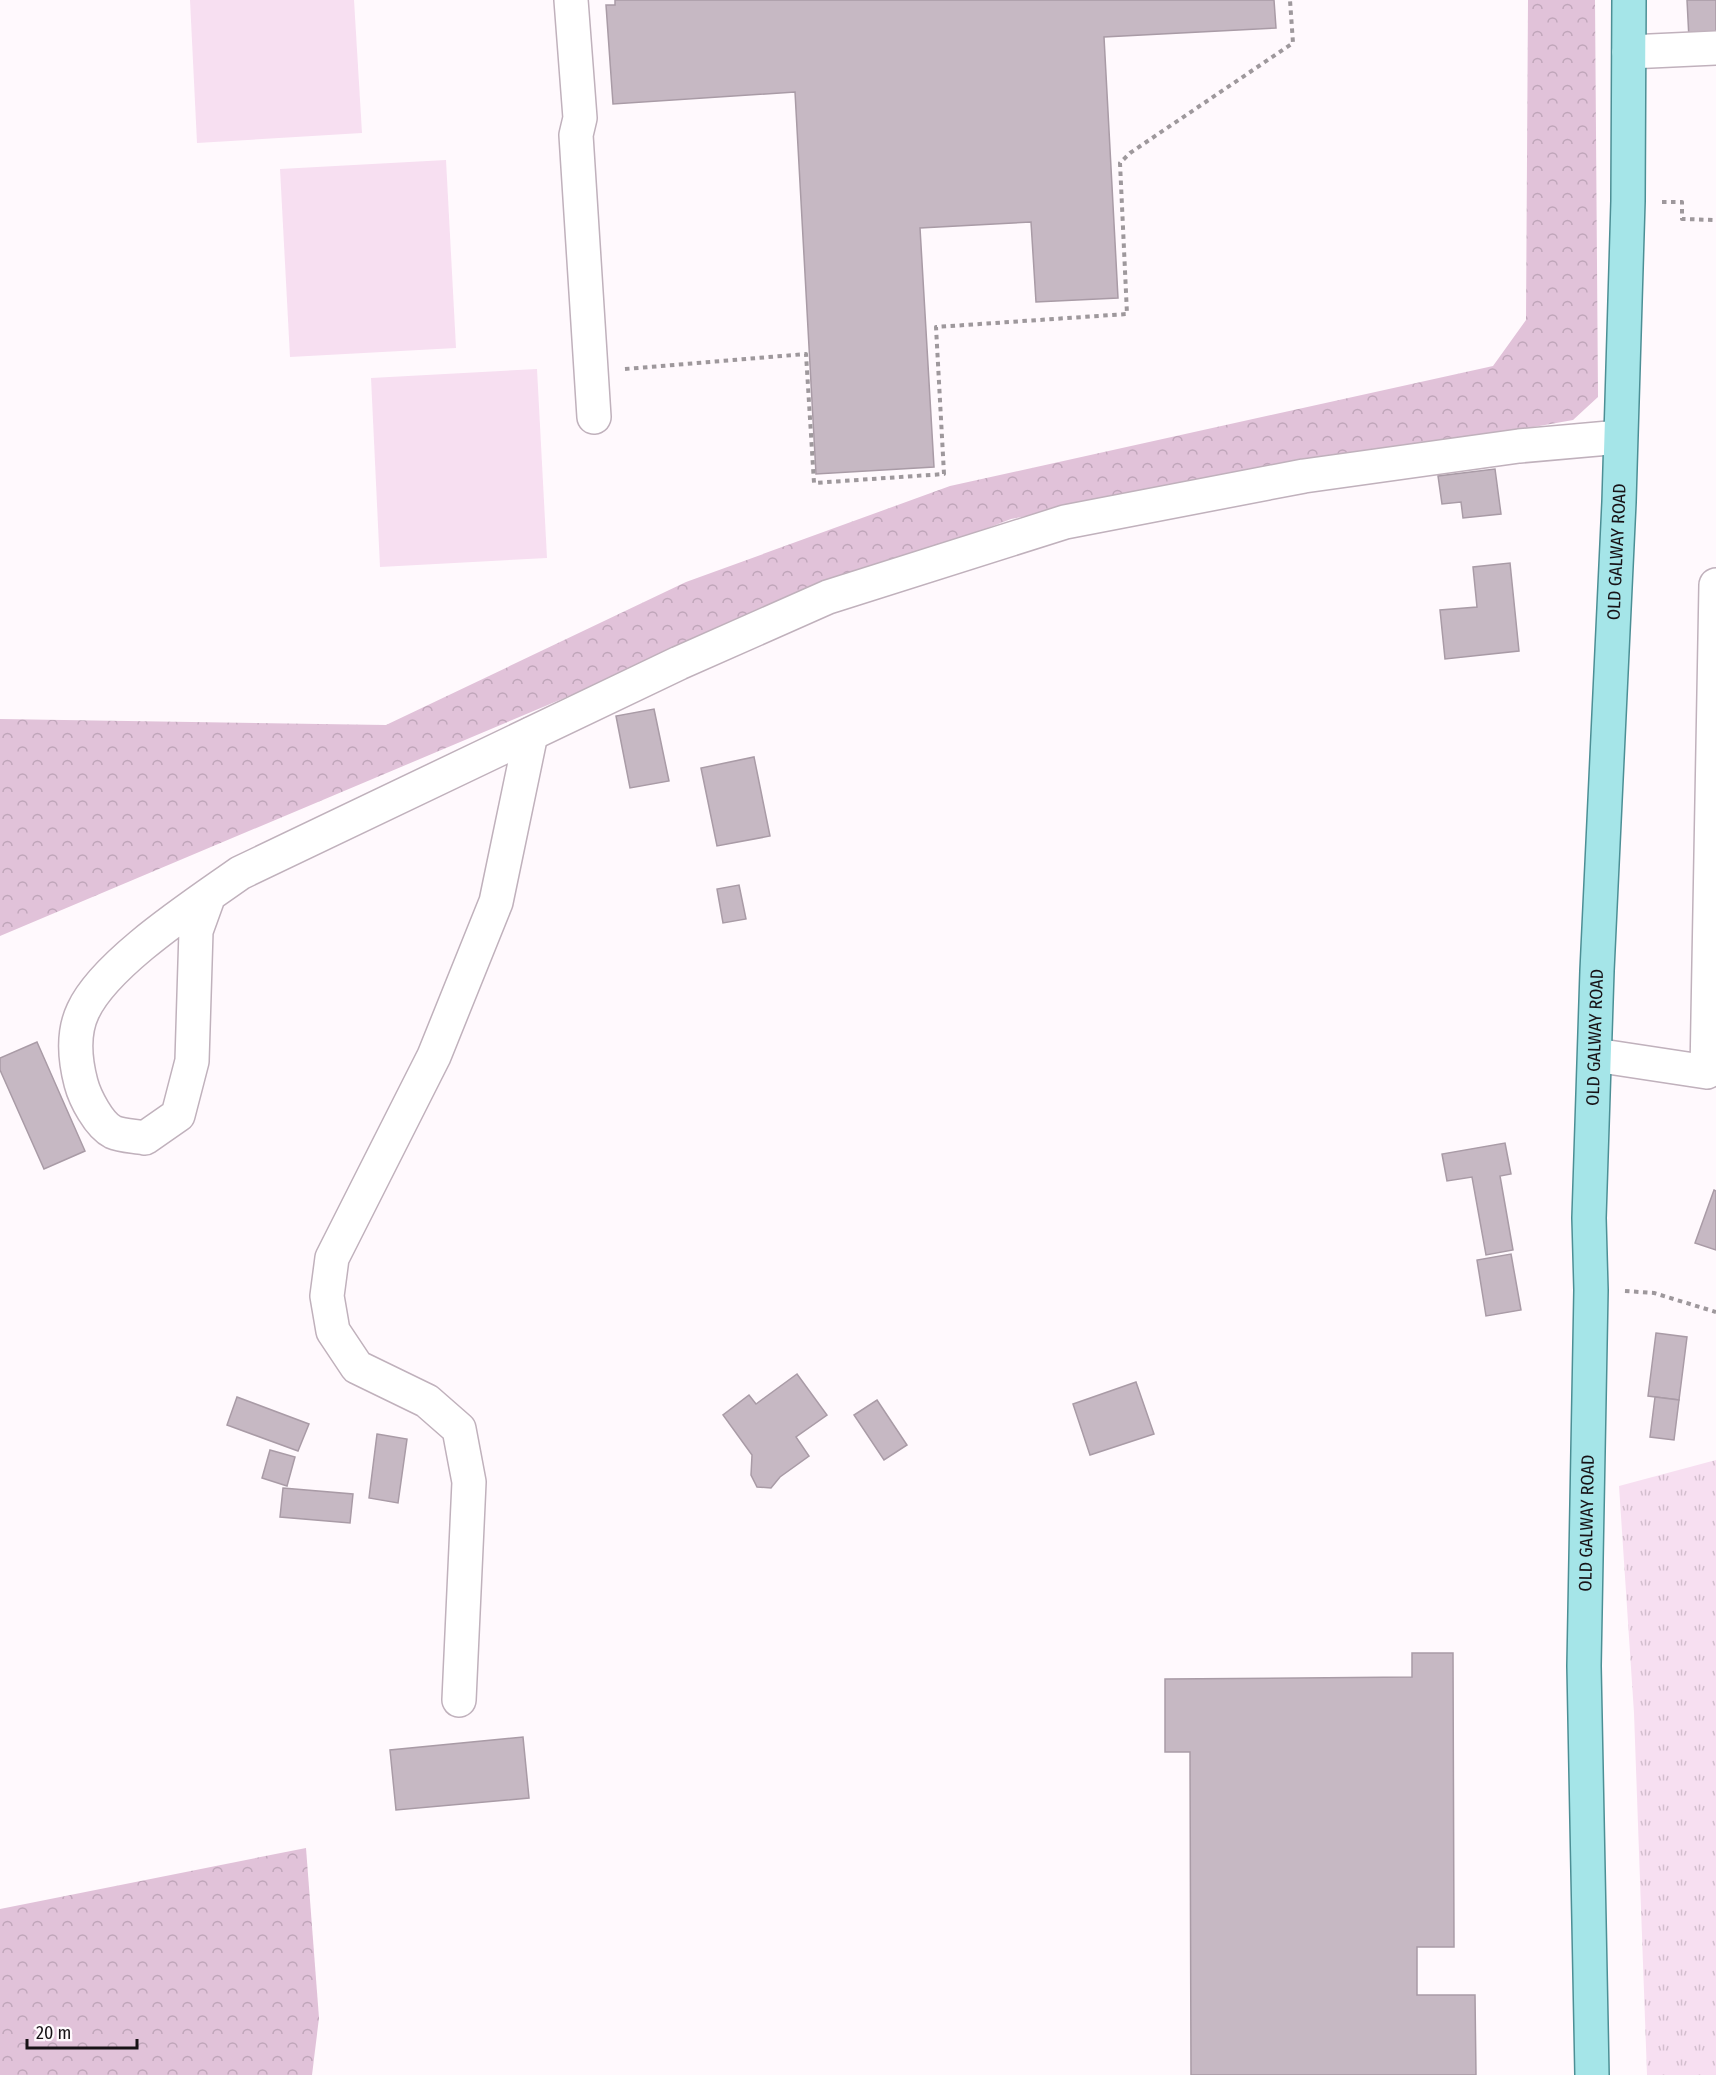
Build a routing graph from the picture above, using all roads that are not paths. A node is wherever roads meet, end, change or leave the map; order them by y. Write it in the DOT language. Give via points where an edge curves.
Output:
graph roads {
  1 [pos="572,0"];
  2 [pos="1629,0"];
  3 [pos="1716,48"];
  4 [pos="1629,52"];
  5 [pos="594,417"];
  6 [pos="1620,437"];
  7 [pos="1716,585"];
  8 [pos="531,734"];
  9 [pos="209,895"];
  10 [pos="1595,1054"];
  11 [pos="1711,1073"];
  12 [pos="459,1700"];
  13 [pos="1592,2075"];
  1 -- 5 [label="street" via="580,118 576,135"];
  2 -- 4 [label="main road, OLD GALWAY ROAD"];
  3 -- 4 [label="street"];
  4 -- 6 [label="main road, OLD GALWAY ROAD" via="1629,201"];
  6 -- 8 [label="street" via="1519,446 1304,476 1065,522 828,597"];
  6 -- 10 [label="main road, OLD GALWAY ROAD"];
  7 -- 11 [label="street"];
  8 -- 9 [label="street" via="240,873"];
  8 -- 12 [label="street" via="496,902 434,1056 332,1258 327,1296 333,1331 357,1367 427,1401 459,1429 469,1482"];
  9 -- 9 [label="street" via="196,931 192,1061 178,1115 145,1138 112,1131 86,1101 74,1055 82,1013 99,984 157,933"];
  10 -- 11 [label="street"];
  10 -- 13 [label="main road, OLD GALWAY ROAD" via="1584,1666"];
}
